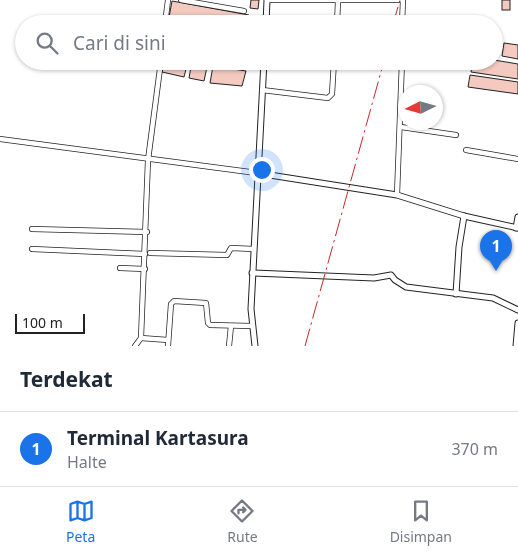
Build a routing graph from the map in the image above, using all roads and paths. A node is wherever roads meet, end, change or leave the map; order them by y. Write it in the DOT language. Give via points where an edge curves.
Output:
graph roads {
  1 [pos="168,0"];
  2 [pos="181,0"];
  3 [pos="267,0"];
  4 [pos="330,0"];
  5 [pos="401,0"];
  6 [pos="338,1"];
  7 [pos="212,2"];
  8 [pos="244,10"];
  9 [pos="166,15"];
  10 [pos="266,15"];
  11 [pos="337,15"];
  12 [pos="402,15"];
  13 [pos="160,70"];
  14 [pos="263,70"];
  15 [pos="333,70"];
  16 [pos="402,70"];
  17 [pos="401,85"];
  18 [pos="262,90"];
  19 [pos="400,130"];
  20 [pos="421,130"];
  21 [pos="456,135"];
  22 [pos="0,139"];
  23 [pos="466,150"];
  24 [pos="518,159"];
  25 [pos="148,160"];
  26 [pos="257,173"];
  27 [pos="397,195"];
  28 [pos="464,216"];
  29 [pos="518,217"];
  30 [pos="517,228"];
  31 [pos="32,229"];
  32 [pos="147,232"];
  33 [pos="32,249"];
  34 [pos="254,249"];
  35 [pos="148,253"];
  36 [pos="120,268"];
  37 [pos="145,269"];
  38 [pos="252,274"];
  39 [pos="456,294"];
  40 [pos="518,310"];
  41 [pos="518,323"];
  42 [pos="231,326"];
  43 [pos="252,326"];
  44 [pos="141,338"];
  45 [pos="168,340"];
  46 [pos="135,346"];
  47 [pos="168,346"];
  48 [pos="229,346"];
  49 [pos="254,346"];
  50 [pos="516,346"];
  1 -- 9 [label="street"];
  2 -- 7 [label="street"];
  3 -- 4 [label="street"];
  3 -- 10 [label="street"];
  4 -- 6 [label="street"];
  5 -- 6 [label="street"];
  5 -- 12 [label="street"];
  6 -- 11 [label="street"];
  7 -- 8 [label="street"];
  13 -- 25 [label="street"];
  14 -- 18 [label="street"];
  15 -- 18 [label="street" via="332,94 328,98"];
  16 -- 17 [label="street"];
  18 -- 26 [label="street"];
  19 -- 27 [label="street"];
  20 -- 21 [label="street"];
  22 -- 25 [label="street"];
  23 -- 24 [label="street"];
  25 -- 26 [label="street"];
  25 -- 32 [label="street"];
  26 -- 27 [label="street"];
  26 -- 34 [label="street"];
  27 -- 28 [label="street"];
  28 -- 30 [label="street"];
  28 -- 39 [label="street"];
  29 -- 30 [label="street"];
  31 -- 32 [label="street"];
  32 -- 35 [label="street"];
  33 -- 35 [label="street"];
  34 -- 35 [label="street" via="231,248 227,255"];
  34 -- 38 [label="street"];
  35 -- 37 [label="street"];
  36 -- 37 [label="street"];
  37 -- 44 [label="street"];
  38 -- 39 [label="street" via="374,278 391,275 406,287"];
  38 -- 43 [label="street"];
  39 -- 40 [label="street" via="493,298"];
  41 -- 50 [label="street"];
  42 -- 43 [label="street"];
  42 -- 45 [label="street" via="209,324 206,303 174,301 171,304"];
  42 -- 48 [label="street"];
  43 -- 49 [label="street"];
  44 -- 45 [label="street"];
  44 -- 46 [label="street"];
  45 -- 47 [label="street"];
}
